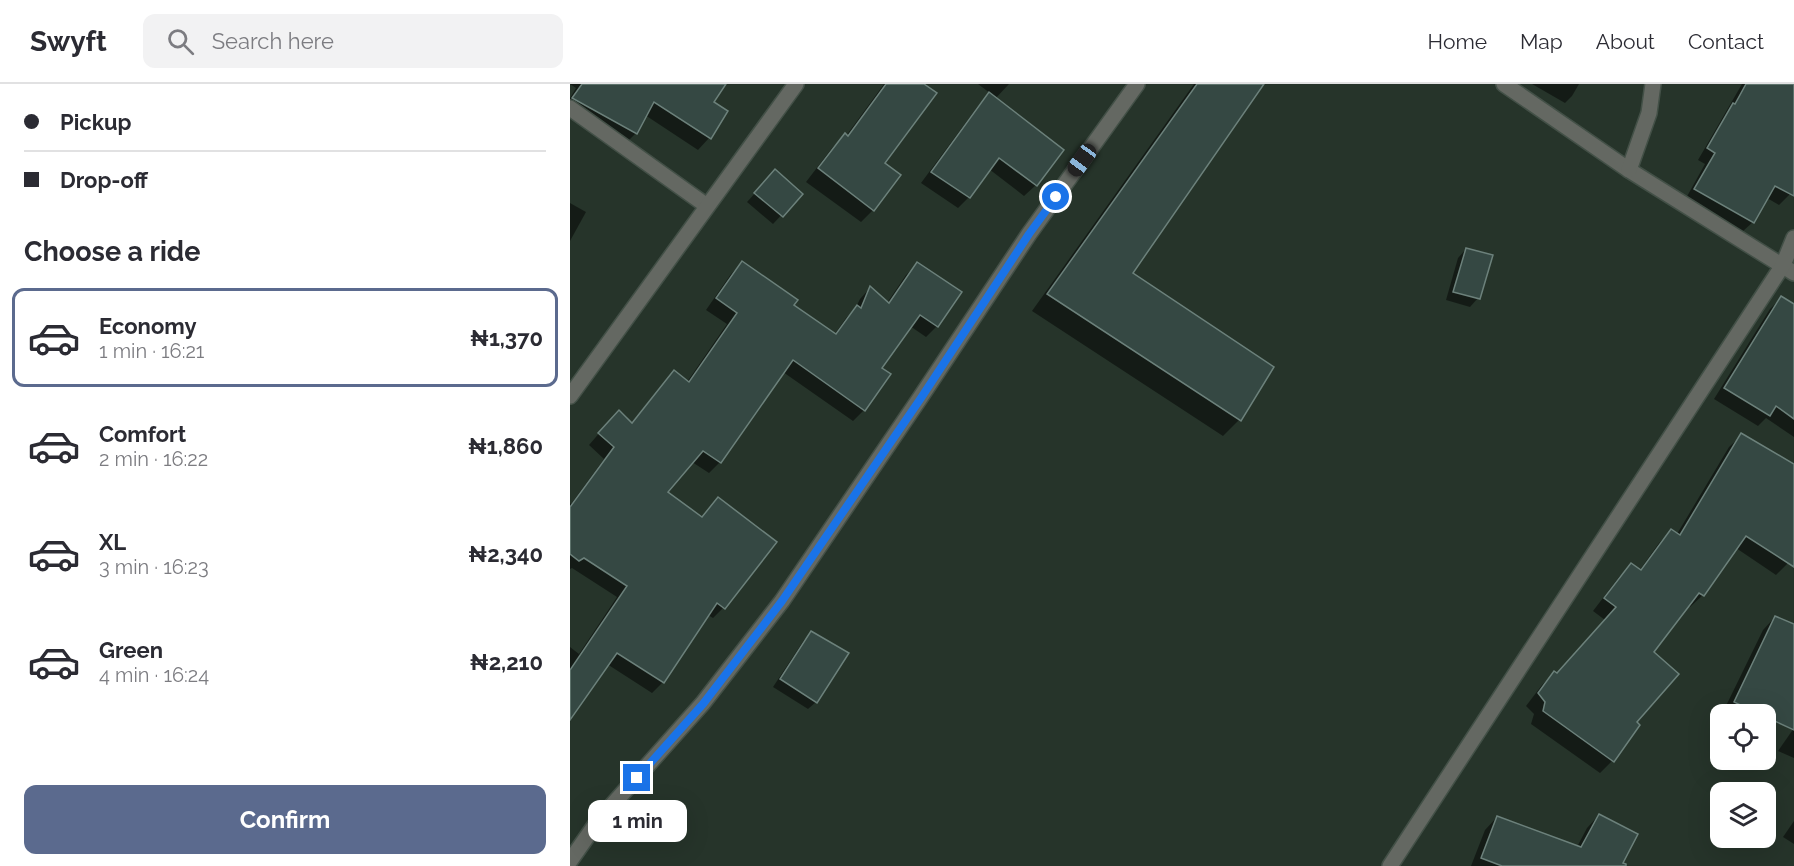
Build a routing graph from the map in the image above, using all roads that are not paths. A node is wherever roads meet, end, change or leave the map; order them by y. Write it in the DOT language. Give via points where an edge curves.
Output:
graph roads {
  1 [pos="796,84"];
  2 [pos="1137,84"];
  3 [pos="1504,84"];
  4 [pos="1653,84"];
  5 [pos="570,108"];
  6 [pos="1629,170"];
  7 [pos="707,206"];
  8 [pos="1794,238"];
  9 [pos="1789,269"];
  10 [pos="570,396"];
  11 [pos="570,861"];
  12 [pos="1390,866"];
  1 -- 7 [label="street"];
  2 -- 11 [label="street" via="1029,234 782,601 703,704 598,820"];
  3 -- 6 [label="street"];
  4 -- 6 [label="street" via="1649,113"];
  5 -- 7 [label="street"];
  6 -- 9 [label="street"];
  7 -- 10 [label="street"];
  8 -- 9 [label="street"];
  9 -- 12 [label="street"];
}
